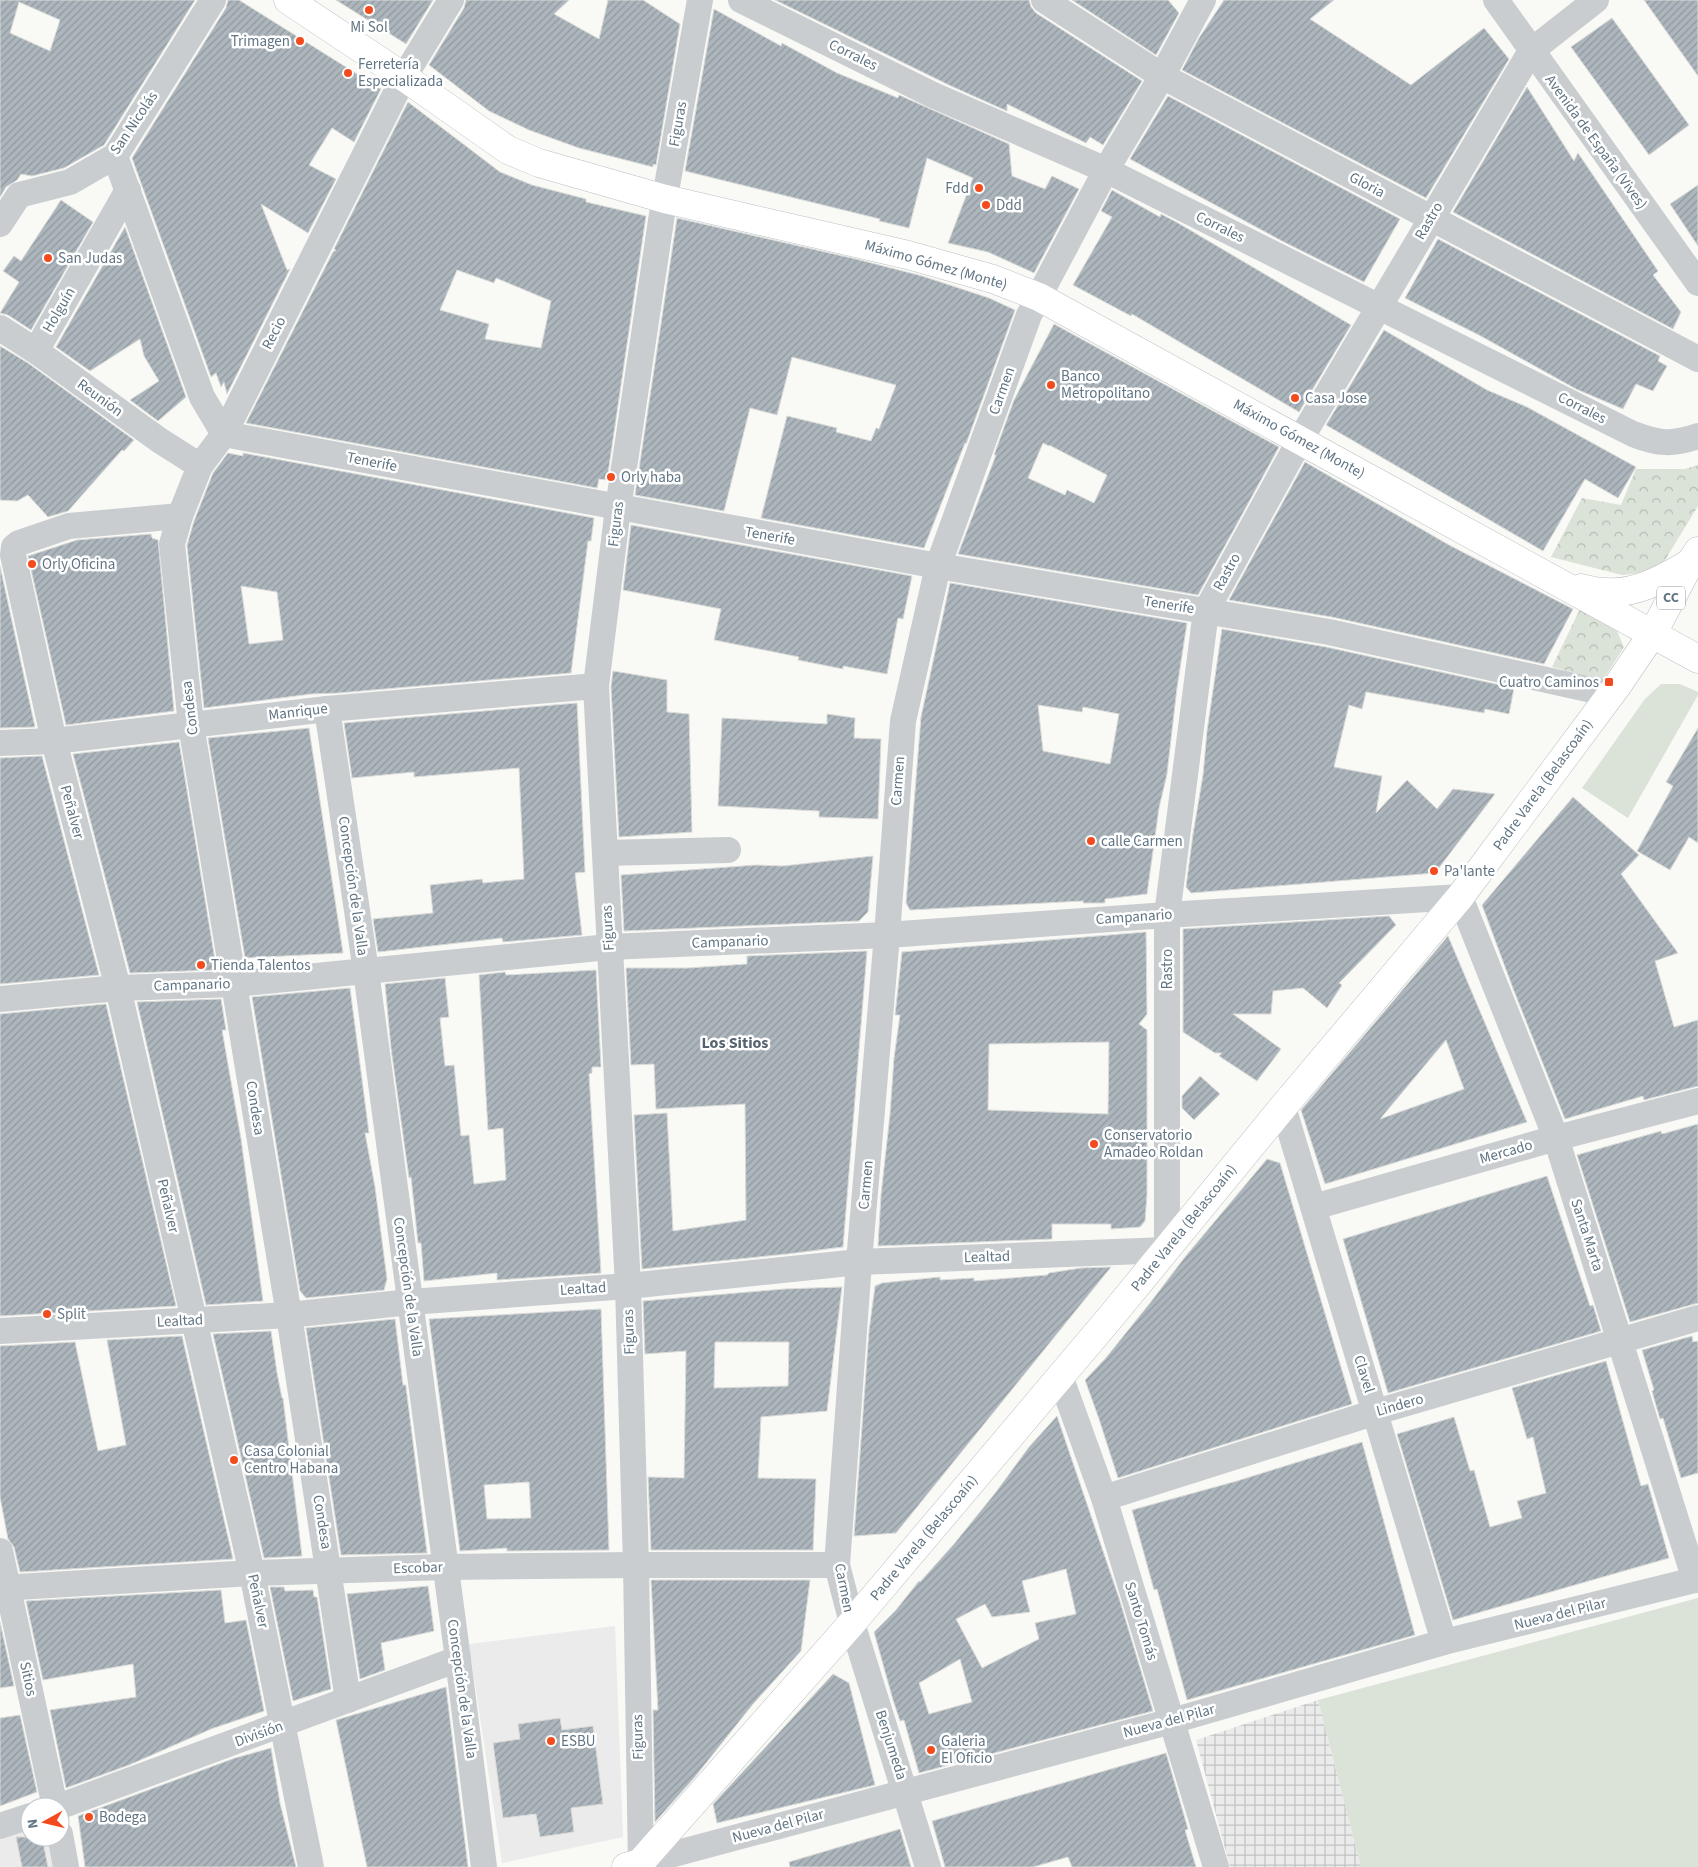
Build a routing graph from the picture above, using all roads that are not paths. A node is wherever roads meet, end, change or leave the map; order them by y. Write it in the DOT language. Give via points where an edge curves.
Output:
graph roads {
  1 [pos="213,0"];
  2 [pos="288,0"];
  3 [pos="451,0"];
  4 [pos="700,0"];
  5 [pos="741,0"];
  6 [pos="1044,0"];
  7 [pos="1496,0"];
  8 [pos="1596,0"];
  9 [pos="1192,5"];
  10 [pos="1531,51"];
  11 [pos="404,76"];
  12 [pos="1162,76"];
  13 [pos="116,156"];
  14 [pos="1106,170"];
  15 [pos="128,190"];
  16 [pos="10,194"];
  17 [pos="665,199"];
  18 [pos="1430,219"];
  19 [pos="0,224"];
  20 [pos="1698,283"];
  21 [pos="1039,297"];
  22 [pos="1380,307"];
  23 [pos="0,328"];
  24 [pos="36,351"];
  25 [pos="1698,359"];
  26 [pos="224,434"];
  27 [pos="1698,436"];
  28 [pos="1300,440"];
  29 [pos="200,466"];
  30 [pos="618,508"];
  31 [pos="180,516"];
  32 [pos="1694,557"];
  33 [pos="938,566"];
  34 [pos="1566,586"];
  35 [pos="1206,611"];
  36 [pos="1653,633"];
  37 [pos="1698,659"];
  38 [pos="596,686"];
  39 [pos="1610,694"];
  40 [pos="327,709"];
  41 [pos="191,726"];
  42 [pos="54,740"];
  43 [pos="0,744"];
  44 [pos="728,850"];
  45 [pos="605,853"];
  46 [pos="1460,897"];
  47 [pos="1167,915"];
  48 [pos="887,935"];
  49 [pos="609,947"];
  50 [pos="366,971"];
  51 [pos="235,984"];
  52 [pos="118,988"];
  53 [pos="0,999"];
  54 [pos="1698,1101"];
  55 [pos="1283,1106"];
  56 [pos="1556,1138"];
  57 [pos="1314,1207"];
  58 [pos="1167,1250"];
  59 [pos="859,1262"];
  60 [pos="628,1286"];
  61 [pos="410,1302"];
  62 [pos="289,1315"];
  63 [pos="1698,1318"];
  64 [pos="194,1320"];
  65 [pos="0,1331"];
  66 [pos="1621,1340"];
  67 [pos="1060,1376"];
  68 [pos="1376,1412"];
  69 [pos="1104,1498"];
  70 [pos="0,1551"];
  71 [pos="636,1565"];
  72 [pos="838,1565"];
  73 [pos="445,1567"];
  74 [pos="329,1572"];
  75 [pos="252,1574"];
  76 [pos="1697,1579"];
  77 [pos="4,1588"];
  78 [pos="852,1623"];
  79 [pos="1444,1642"];
  80 [pos="458,1659"];
  81 [pos="348,1700"];
  82 [pos="1172,1721"];
  83 [pos="283,1725"];
  84 [pos="906,1792"];
  85 [pos="55,1797"];
  86 [pos="70,1802"];
  87 [pos="20,1819"];
  88 [pos="0,1826"];
  89 [pos="62,1847"];
  90 [pos="636,1866"];
  91 [pos="66,1867"];
  92 [pos="311,1867"];
  93 [pos="484,1867"];
  94 [pos="928,1867"];
  95 [pos="1216,1867"];
  1 -- 13 [label="street, San Nicolás"];
  2 -- 11 [label="main road, Máximo Gómez (Monte)"];
  3 -- 11 [label="street, Recio"];
  4 -- 17 [label="street, Figuras"];
  5 -- 14 [label="street, Corrales" via="933,95"];
  6 -- 12 [label="street, Gloria"];
  7 -- 10 [label="street, Avenida de España (Vives)"];
  8 -- 10 [label="street, Rastro"];
  9 -- 12 [label="street, Carmen"];
  10 -- 18 [label="street, Rastro"];
  10 -- 20 [label="street, Avenida de España (Vives)"];
  11 -- 17 [label="main road, Máximo Gómez (Monte)" via="522,156"];
  11 -- 26 [label="street, Recio"];
  12 -- 14 [label="street, Carmen"];
  12 -- 18 [label="street, Gloria"];
  13 -- 15 [label="street"];
  13 -- 16 [label="street, San Nicolás" via="70,182"];
  14 -- 21 [label="street, Carmen"];
  14 -- 22 [label="street, Corrales"];
  15 -- 24 [label="street, Holguín"];
  15 -- 26 [label="street" via="202,397"];
  16 -- 19 [label="street, San Nicolás"];
  17 -- 21 [label="main road, Máximo Gómez (Monte)" via="908,255 994,279"];
  17 -- 30 [label="street, Figuras"];
  18 -- 22 [label="street, Rastro"];
  18 -- 25 [label="street, Gloria"];
  21 -- 28 [label="main road, Máximo Gómez (Monte)"];
  21 -- 33 [label="street, Carmen"];
  22 -- 27 [label="street, Corrales" via="1652,442 1682,441"];
  22 -- 28 [label="street, Rastro"];
  23 -- 24 [label="street, Reunión"];
  24 -- 29 [label="street, Reunión"];
  26 -- 29 [label="street, Recio"];
  26 -- 30 [label="street, Tenerife"];
  28 -- 34 [label="main road, Máximo Gómez (Monte)"];
  28 -- 35 [label="street, Rastro"];
  29 -- 31 [label="street, Recio"];
  30 -- 33 [label="street, Tenerife"];
  30 -- 38 [label="street, Figuras"];
  31 -- 41 [label="street, Condesa" via="172,544"];
  31 -- 42 [label="street, Peñalver" via="69,526 14,547 13,555"];
  32 -- 34 [label="main road" via="1663,580 1635,589 1606,593"];
  32 -- 36 [label="main road, Padre Varela (Belascoaín) / CC"];
  33 -- 35 [label="street, Tenerife"];
  33 -- 48 [label="street, Carmen" via="903,721"];
  34 -- 36 [label="main road, Máximo Gómez (Monte)"];
  35 -- 39 [label="street, Tenerife" via="1329,632"];
  35 -- 47 [label="street, Rastro"];
  36 -- 37 [label="main road, Máximo Gómez (Monte)"];
  36 -- 39 [label="main road, Padre Varela (Belascoaín)"];
  38 -- 40 [label="street, Manrique"];
  38 -- 45 [label="street, Figuras"];
  39 -- 46 [label="main road, Padre Varela (Belascoaín)"];
  40 -- 41 [label="street, Manrique"];
  40 -- 50 [label="street, Concepción de la Valla"];
  41 -- 42 [label="street, Manrique"];
  41 -- 51 [label="street, Condesa"];
  42 -- 43 [label="street, Manrique"];
  42 -- 52 [label="street, Peñalver"];
  44 -- 45 [label="street"];
  45 -- 49 [label="street, Figuras"];
  46 -- 47 [label="street, Campanario"];
  46 -- 55 [label="main road, Padre Varela (Belascoaín)"];
  46 -- 56 [label="street, Santa Marta"];
  47 -- 48 [label="street, Campanario"];
  47 -- 58 [label="street, Rastro"];
  48 -- 49 [label="street, Campanario"];
  48 -- 59 [label="street, Carmen"];
  49 -- 50 [label="street, Campanario"];
  49 -- 60 [label="street, Figuras"];
  50 -- 51 [label="street, Campanario"];
  50 -- 61 [label="street, Concepción de la Valla"];
  51 -- 52 [label="street, Campanario"];
  51 -- 62 [label="street, Condesa"];
  52 -- 53 [label="street, Campanario"];
  52 -- 64 [label="street, Peñalver"];
  54 -- 56 [label="street, Mercado"];
  55 -- 57 [label="street, Clavel"];
  55 -- 58 [label="main road, Padre Varela (Belascoaín)"];
  56 -- 57 [label="street, Mercado"];
  56 -- 66 [label="street, Santa Marta"];
  57 -- 68 [label="street, Clavel"];
  58 -- 59 [label="street, Lealtad"];
  58 -- 67 [label="main road, Padre Varela (Belascoaín)"];
  59 -- 60 [label="street, Lealtad"];
  59 -- 72 [label="street, Carmen"];
  60 -- 61 [label="street, Lealtad"];
  60 -- 71 [label="street, Figuras"];
  61 -- 62 [label="street, Lealtad"];
  61 -- 73 [label="street, Concepción de la Valla"];
  62 -- 64 [label="street, Lealtad"];
  62 -- 74 [label="street, Condesa"];
  63 -- 66 [label="street, Lindero"];
  64 -- 65 [label="street, Lealtad"];
  64 -- 75 [label="street, Peñalver"];
  66 -- 68 [label="street, Lindero"];
  66 -- 76 [label="street, Santa Marta"];
  67 -- 69 [label="street, Santo Tomás"];
  67 -- 78 [label="main road, Padre Varela (Belascoaín)"];
  68 -- 69 [label="street, Lindero"];
  68 -- 79 [label="street, Clavel"];
  69 -- 82 [label="street, Santo Tomás"];
  70 -- 77 [label="street, Sitios"];
  71 -- 72 [label="street, Escobar"];
  71 -- 73 [label="street, Escobar"];
  71 -- 90 [label="street, Figuras"];
  72 -- 78 [label="street, Carmen"];
  73 -- 74 [label="street, Escobar"];
  73 -- 80 [label="street, Concepción de la Valla"];
  74 -- 75 [label="street, Escobar"];
  74 -- 81 [label="street, Condesa"];
  75 -- 77 [label="street, Escobar"];
  75 -- 83 [label="street, Peñalver"];
  76 -- 79 [label="street, Nueva del Pilar"];
  77 -- 85 [label="street, Sitios"];
  78 -- 84 [label="street, Benjumeda"];
  78 -- 90 [label="main road, Padre Varela (Belascoaín)"];
  79 -- 82 [label="street, Nueva del Pilar"];
  80 -- 81 [label="street, División"];
  80 -- 93 [label="street, Concepción de la Valla"];
  81 -- 83 [label="street, División"];
  82 -- 84 [label="street, Nueva del Pilar"];
  82 -- 95 [label="street, Santo Tomás"];
  83 -- 86 [label="street, División"];
  83 -- 92 [label="street, Peñalver"];
  84 -- 90 [label="street, Nueva del Pilar"];
  84 -- 94 [label="street, Benjumeda"];
  87 -- 88 [label="street"];
  89 -- 91 [label="street"];
}
